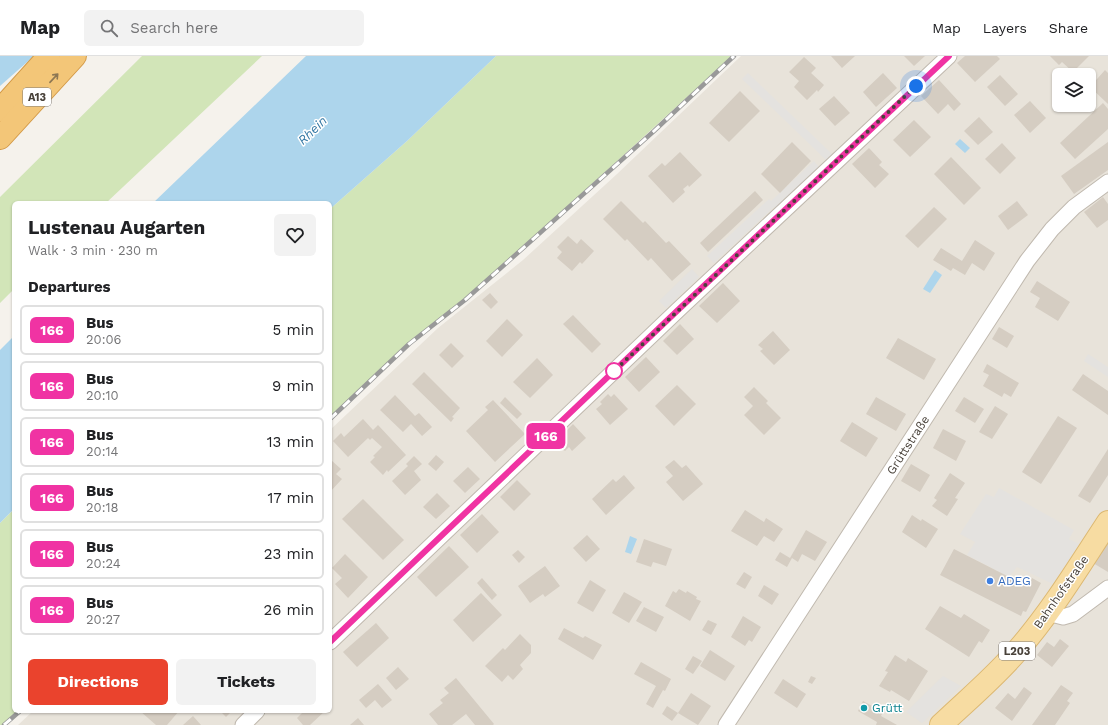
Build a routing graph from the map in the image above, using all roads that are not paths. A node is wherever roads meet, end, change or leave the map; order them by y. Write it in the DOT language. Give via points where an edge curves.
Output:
graph roads {
  1 [pos="49,56"];
  2 [pos="75,56"];
  3 [pos="949,56"];
  4 [pos="0,110"];
  5 [pos="0,138"];
  6 [pos="1108,182"];
  7 [pos="1108,522"];
  8 [pos="1108,588"];
  9 [pos="1047,613"];
  10 [pos="332,640"];
  11 [pos="255,713"];
  12 [pos="243,725"];
  13 [pos="726,725"];
  14 [pos="941,725"];
  1 -- 4 [label="highway, A13"];
  5 -- 2 [label="highway, A13, one-way"];
  3 -- 10 [label="street"];
  6 -- 13 [label="street, Grüttstraße" via="1074,207 1052,228 1027,261"];
  7 -- 9 [label="main road, Bahnhofstraße / L203"];
  8 -- 9 [label="street" via="1073,614 1063,617"];
  9 -- 14 [label="main road, Bahnhofstraße / L203" via="1017,652"];
  11 -- 12 [label="street"];
}
